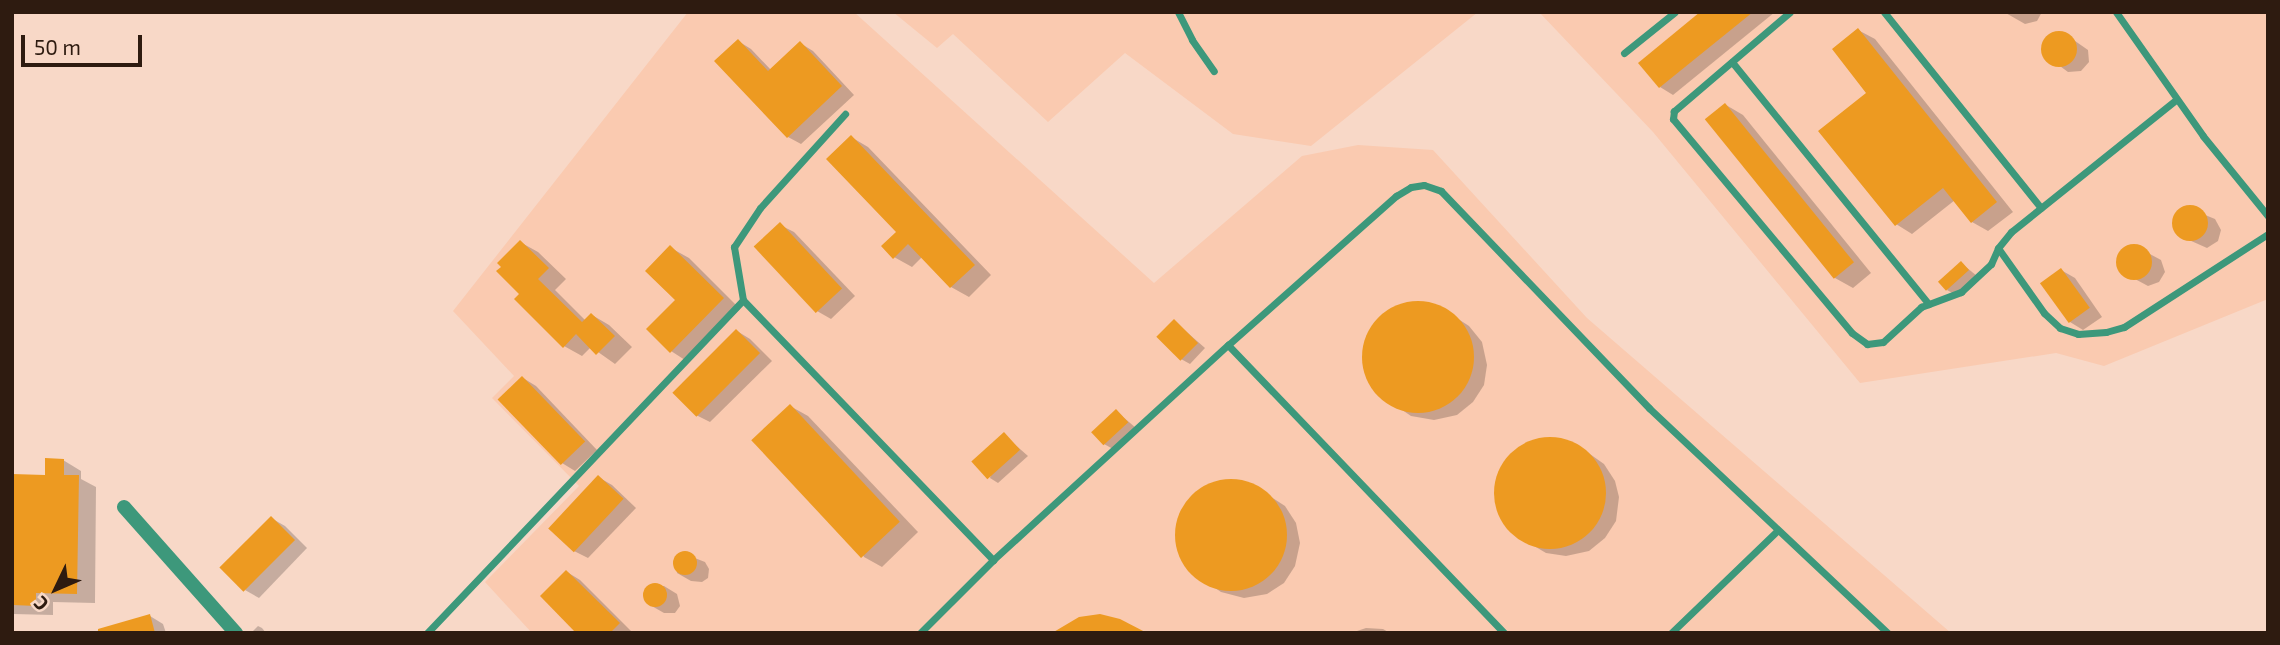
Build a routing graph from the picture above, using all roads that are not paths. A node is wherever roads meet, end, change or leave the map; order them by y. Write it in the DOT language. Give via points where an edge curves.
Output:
graph roads {
  1 [pos="1178,12"];
  2 [pos="1675,12"];
  3 [pos="1790,12"];
  4 [pos="1884,12"];
  5 [pos="2116,12"];
  6 [pos="1624,53"];
  7 [pos="1732,62"];
  8 [pos="1214,71"];
  9 [pos="2176,100"];
  10 [pos="845,114"];
  11 [pos="2041,208"];
  12 [pos="2268,216"];
  13 [pos="2268,234"];
  14 [pos="1998,248"];
  15 [pos="743,300"];
  16 [pos="1929,304"];
  17 [pos="1228,345"];
  18 [pos="124,507"];
  19 [pos="1777,531"];
  20 [pos="993,560"];
  21 [pos="236,633"];
  22 [pos="427,633"];
  23 [pos="920,633"];
  24 [pos="1504,633"];
  25 [pos="1671,633"];
  26 [pos="1888,633"];
  1 -- 8 [label="lane"];
  2 -- 6 [label="lane"];
  3 -- 7 [label="lane"];
  4 -- 11 [label="lane"];
  5 -- 9 [label="lane"];
  7 -- 16 [label="lane"];
  7 -- 16 [label="lane" via="1674,111 1673,119 1852,333 1867,344 1883,342"];
  9 -- 11 [label="lane"];
  9 -- 12 [label="lane"];
  10 -- 15 [label="lane" via="760,208 734,247"];
  11 -- 14 [label="lane"];
  13 -- 14 [label="lane" via="2124,327 2078,334 2060,328 2044,313"];
  14 -- 16 [label="lane" via="1991,264 1961,292"];
  15 -- 20 [label="lane"];
  15 -- 22 [label="lane"];
  17 -- 19 [label="lane" via="1396,196 1424,185 1441,191 1649,408"];
  17 -- 20 [label="lane"];
  17 -- 24 [label="lane"];
  18 -- 21 [label="street"];
  19 -- 25 [label="lane"];
  19 -- 26 [label="lane"];
  20 -- 23 [label="lane"];
}
